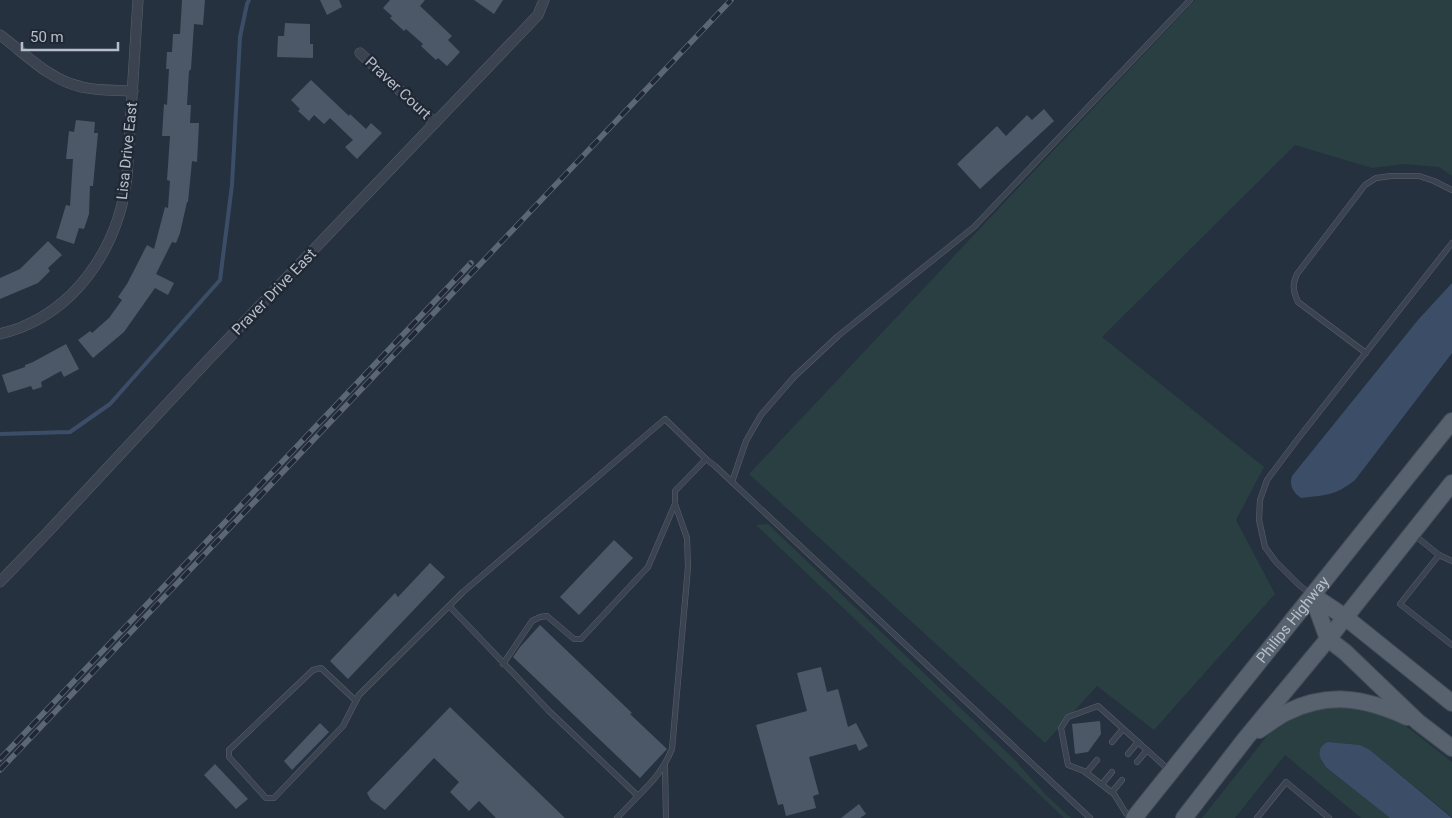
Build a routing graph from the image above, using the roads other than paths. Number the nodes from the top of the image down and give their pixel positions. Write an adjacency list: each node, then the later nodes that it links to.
1 (138, 0): 6 (street, Lisa Drive East)
2 (544, 0): 7 (street, Praver Drive East)
3 (1190, 0): 14 (lane)
4 (0, 35): 6 (street)
5 (360, 53): 7 (street, Praver Court)
6 (133, 91): 10 (street, Lisa Drive East)
7 (435, 124): 20 (street, Praver Drive East)
8 (1452, 190): 11 (lane)
9 (1452, 243): 11 (lane)
10 (0, 334)
11 (1366, 353): 21 (lane)
12 (1452, 421): 21 (main road, Philips Highway)
13 (706, 459): 14 (lane); 16 (lane); 22 (lane)
14 (732, 482): 49 (lane)
15 (1452, 484): 17 (main road)
16 (675, 504): 26 (lane); 39 (lane)
17 (1412, 533): 18 (lane); 23 (main road)
18 (1439, 555): 19 (lane); 25 (lane)
19 (1452, 561)
20 (0, 582)
21 (1312, 595): 23 (main road); 24 (main road); 41 (main road, Philips Highway)
22 (449, 606): 26 (lane); 28 (lane)
23 (1345, 617): 24 (main road); 27 (main road)
24 (1328, 639): 29 (main road); 31 (main road)
25 (1452, 645)
26 (503, 664): 46 (lane)
27 (1451, 700)
28 (356, 701): 28 (lane)
29 (1418, 722): 31 (main road); 34 (main road)
30 (1123, 729): 32 (lane); 33 (lane); 42 (lane)
31 (1246, 738): 52 (main road)
32 (1112, 742)
33 (1138, 742): 35 (lane); 36 (lane)
34 (1452, 748)
35 (1147, 750): 38 (lane); 41 (lane)
36 (1128, 754)
37 (1097, 760): 42 (lane)
38 (1137, 762)
39 (665, 765): 46 (lane); 48 (lane)
40 (1112, 772): 44 (lane)
41 (1171, 772): 51 (main road, Philips Highway)
42 (1086, 773): 44 (lane)
43 (1122, 780): 45 (lane)
44 (1102, 784): 45 (lane)
45 (1112, 792): 50 (lane)
46 (638, 796): 47 (lane)
47 (617, 818)
48 (666, 818)
49 (1090, 818)
50 (1129, 818)
51 (1134, 818)
52 (1184, 818)
53 (1257, 818): 54 (lane)
54 (1330, 818)

